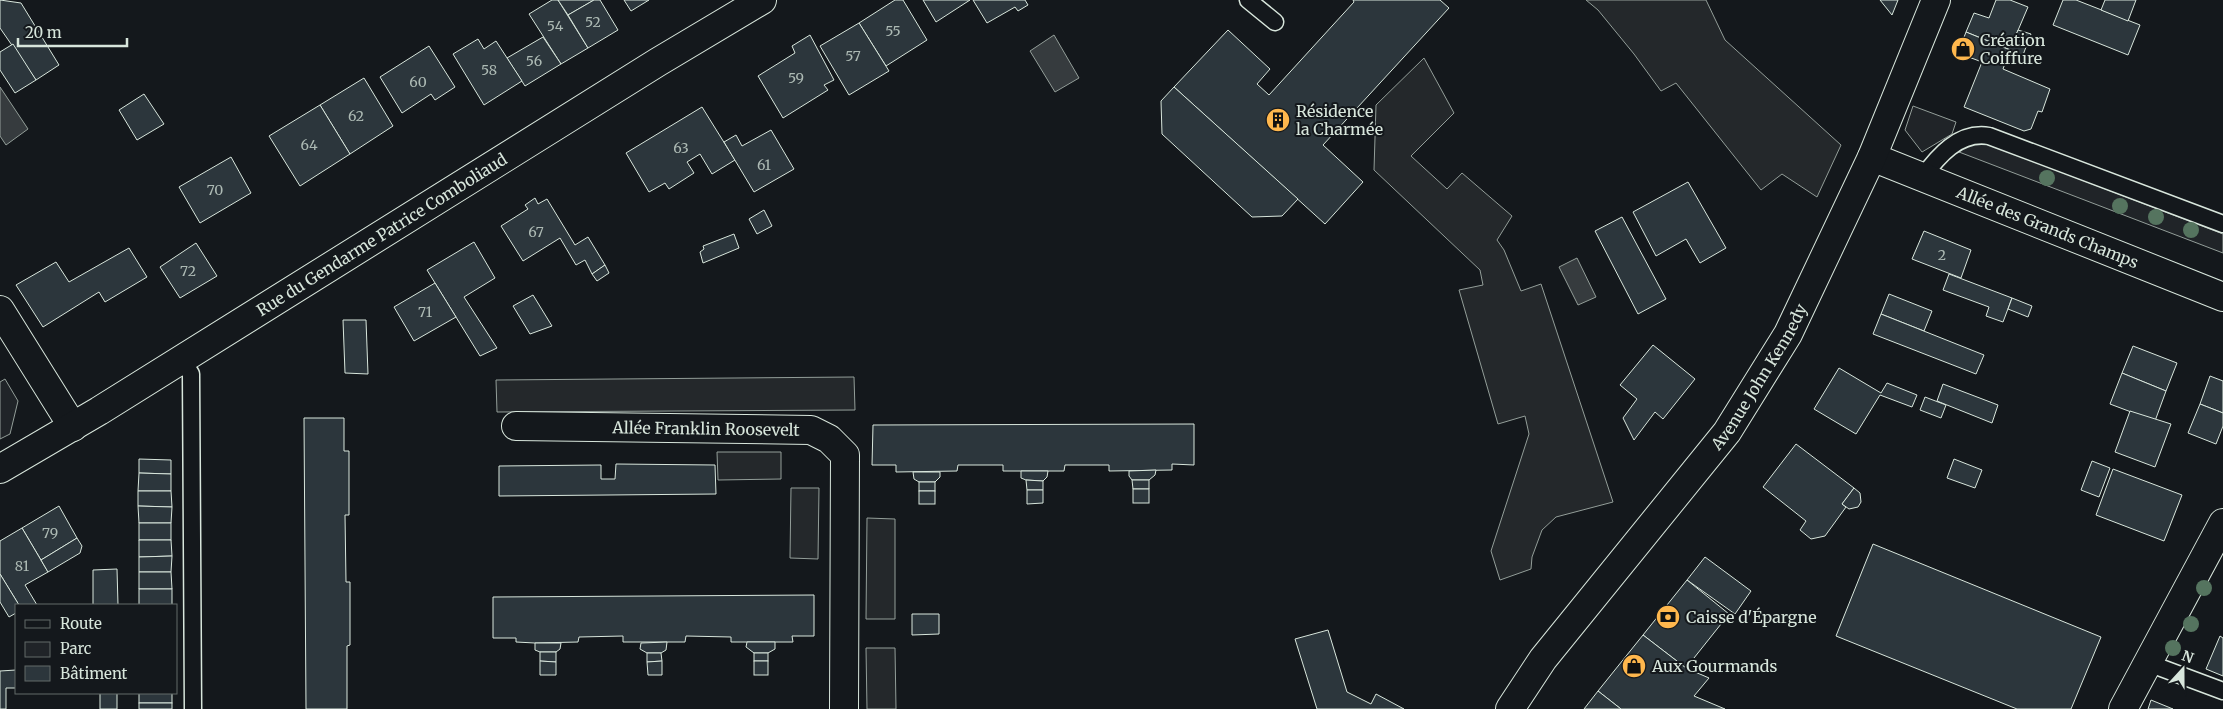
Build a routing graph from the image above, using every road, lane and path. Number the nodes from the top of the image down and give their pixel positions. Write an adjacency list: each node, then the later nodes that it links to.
1 (762, 0): 10 (street, Rue du Gendarme Patrice Comboliaud)
2 (1248, 0): 4 (lane)
3 (1936, 0): 5 (street, Avenue John Kennedy)
4 (1275, 22)
5 (1872, 157): 6 (street, Allée des Grands Champs); 19 (street, Avenue John Kennedy)
6 (1922, 178): 7 (lane); 8 (street, Allée des Grands Champs)
7 (2223, 224)
8 (2223, 297)
9 (0, 310): 12 (street)
10 (182, 358): 12 (street, Rue du Gendarme Patrice Comboliaud); 17 (lane)
11 (516, 426): 18 (street, Allée Franklin Roosevelt)
12 (73, 428): 13 (street, Rue du Gendarme Patrice Comboliaud)
13 (0, 469)
14 (2223, 523): 15 (street)
15 (2148, 662): 16 (lane); 20 (street)
16 (2223, 691)
17 (193, 709)
18 (844, 709)
19 (1510, 709)
20 (2123, 709)

